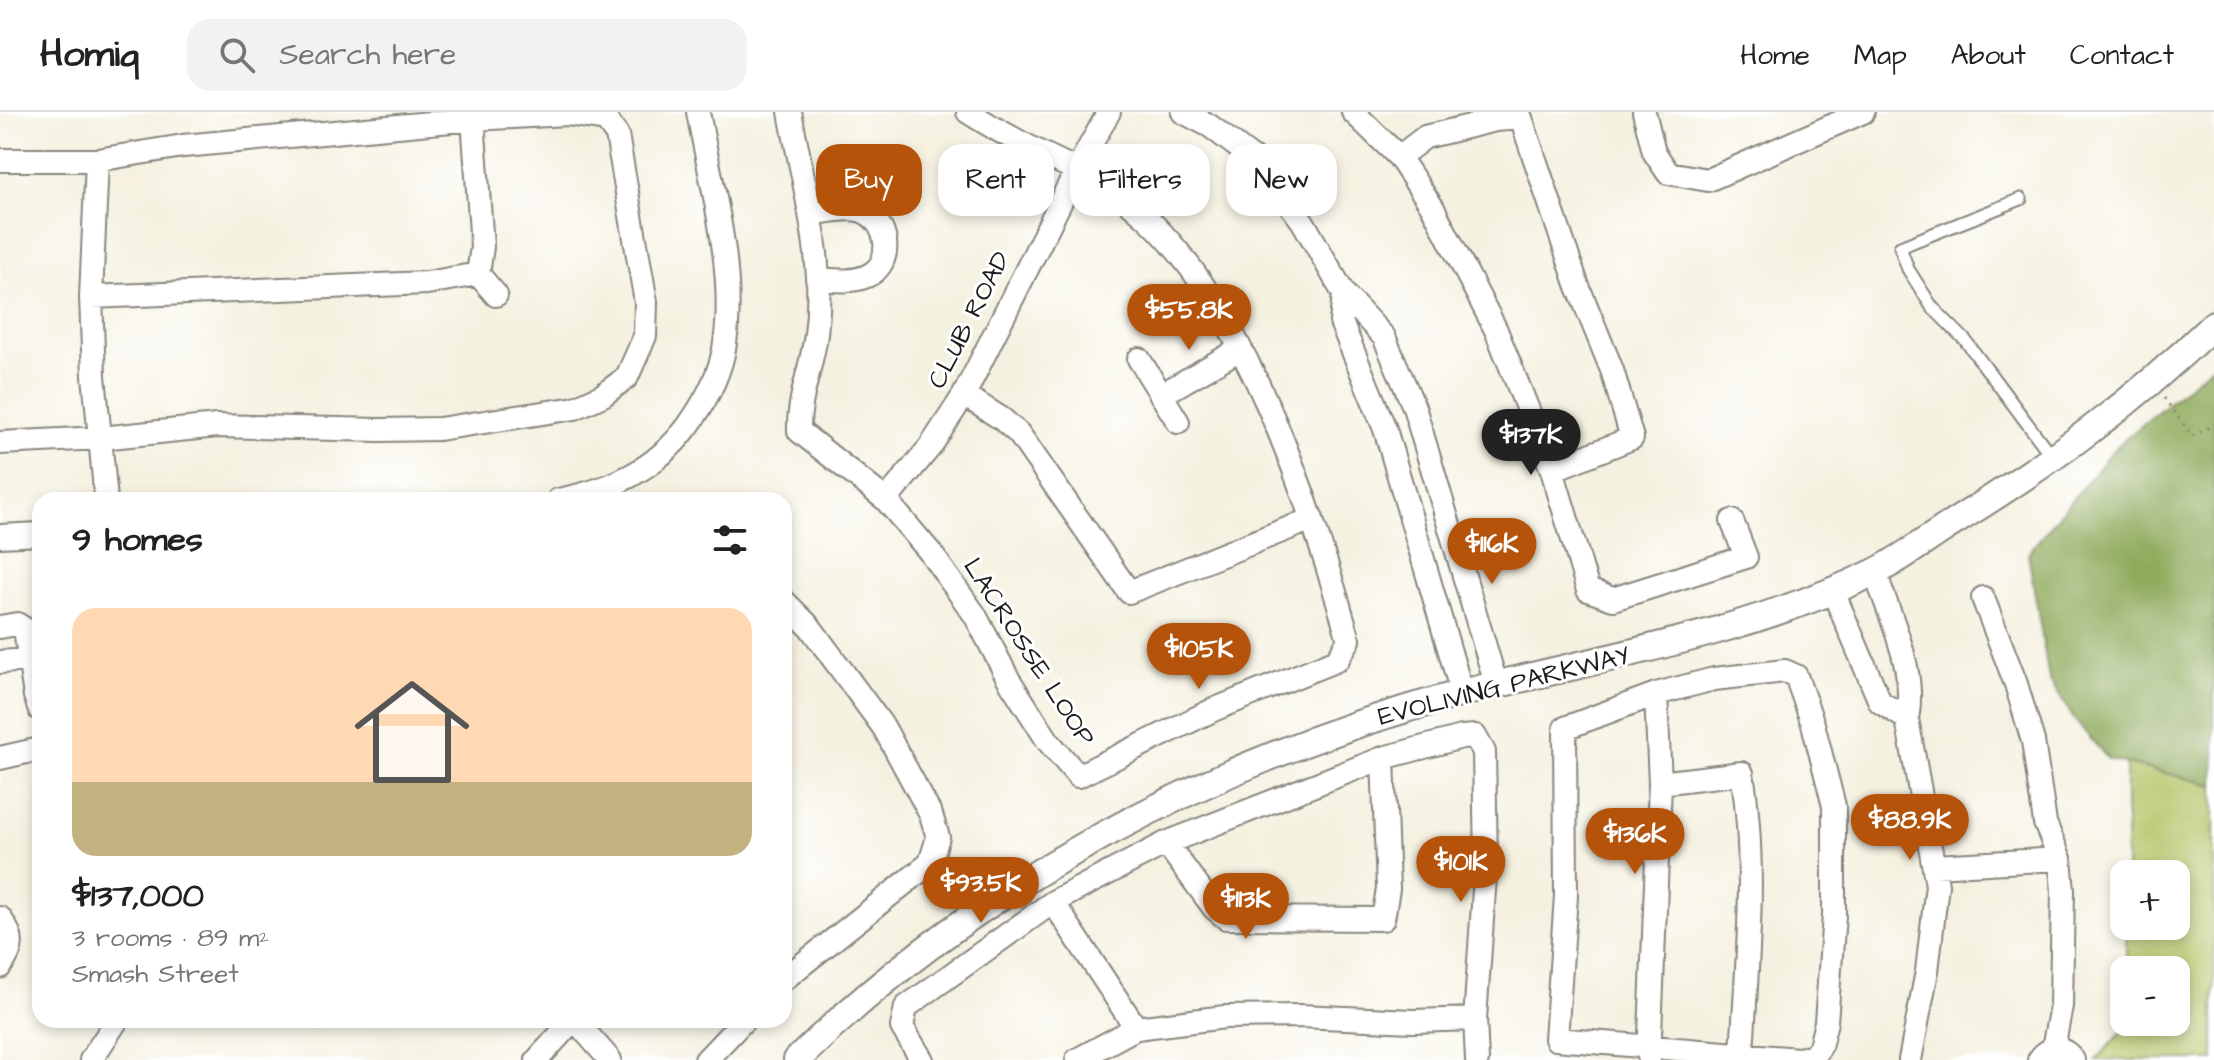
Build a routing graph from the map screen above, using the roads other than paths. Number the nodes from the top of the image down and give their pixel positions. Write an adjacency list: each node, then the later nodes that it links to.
1 (698, 112): 37 (street)
2 (790, 112): 19 (street, LACROSSE LOOP)
3 (968, 112): 16 (street, LACROSSE LOOP)
4 (1109, 112): 12 (street, CLUB ROAD)
5 (1183, 112): 23 (street)
6 (1353, 112): 13 (street)
7 (1644, 112): 8 (street)
8 (1863, 112)
9 (1523, 115): 13 (street); 35 (street)
10 (610, 116): 11 (street); 32 (street)
11 (473, 119): 15 (street); 21 (street)
12 (1091, 144)
13 (1399, 157): 35 (street)
14 (0, 160): 15 (street)
15 (97, 160): 25 (street)
16 (1070, 166)
17 (1070, 183): 29 (street, CLUB ROAD)
18 (2021, 199): 34 (lane)
19 (811, 214): 22 (street, LACROSSE LOOP); 22 (street)
20 (1143, 216): 27 (street, LACROSSE LOOP)
21 (478, 274): 24 (street); 25 (street)
22 (817, 279): 38 (street, LACROSSE LOOP)
23 (1344, 294): 39 (street); 42 (street)
24 (496, 295)
25 (91, 297): 32 (street)
26 (2214, 324): 34 (street, EVOLIVING PARKWAY)
27 (1240, 349): 30 (street); 40 (street, LACROSSE LOOP)
28 (1139, 359): 30 (street)
29 (964, 395): 38 (street, CLUB ROAD); 40 (street)
30 (1161, 395): 31 (street)
31 (1178, 422)
32 (101, 438): 33 (street); 36 (street)
33 (0, 443)
34 (2053, 459): 45 (street, EVOLIVING PARKWAY)
35 (1552, 470): 41 (street)
36 (105, 492)
37 (587, 492)
38 (886, 500): 40 (street, LACROSSE LOOP)
39 (1447, 515): 42 (street); 50 (street)
40 (1312, 519)
41 (1732, 521)
42 (1414, 525): 53 (street)
43 (32, 534): 44 (street)
44 (0, 536)
45 (1875, 572): 46 (street, EVOLIVING PARKWAY); 58 (street)
46 (1832, 589): 55 (street, EVOLIVING PARKWAY); 58 (street)
47 (1983, 598): 64 (street)
48 (792, 609): 69 (street)
49 (0, 627): 51 (street)
50 (1486, 651): 53 (street); 55 (street)
51 (29, 660): 52 (street); 54 (street)
52 (0, 662)
53 (1453, 662): 56 (street)
54 (32, 674)
55 (1497, 687): 56 (street, EVOLIVING PARKWAY)
56 (1462, 693): 83 (street, EVOLIVING PARKWAY)
57 (1656, 694): 62 (street); 76 (street); 77 (street)
58 (1907, 719): 65 (street)
59 (32, 751): 60 (street)
60 (0, 758)
61 (1383, 758): 63 (street); 63 (street); 70 (street)
62 (1660, 783): 76 (street); 77 (street)
63 (1166, 843): 66 (street)
64 (2060, 859): 65 (street); 78 (street)
65 (1934, 866): 87 (street)
66 (1053, 902): 75 (street); 84 (street)
67 (0, 918): 68 (street)
68 (0, 967)
69 (792, 973)
70 (1475, 1019): 75 (street); 86 (street)
71 (112, 1028): 79 (street)
72 (567, 1028): 80 (street)
73 (581, 1028): 81 (street)
74 (736, 1028): 82 (street)
75 (1136, 1028): 85 (street)
76 (1650, 1054): 77 (street)
77 (1742, 1054)
78 (2046, 1054): 88 (street)
79 (91, 1060)
80 (537, 1060)
81 (610, 1060)
82 (706, 1060)
83 (797, 1060)
84 (922, 1060)
85 (1077, 1060)
86 (1477, 1060)
87 (1910, 1060)
88 (2073, 1060)

